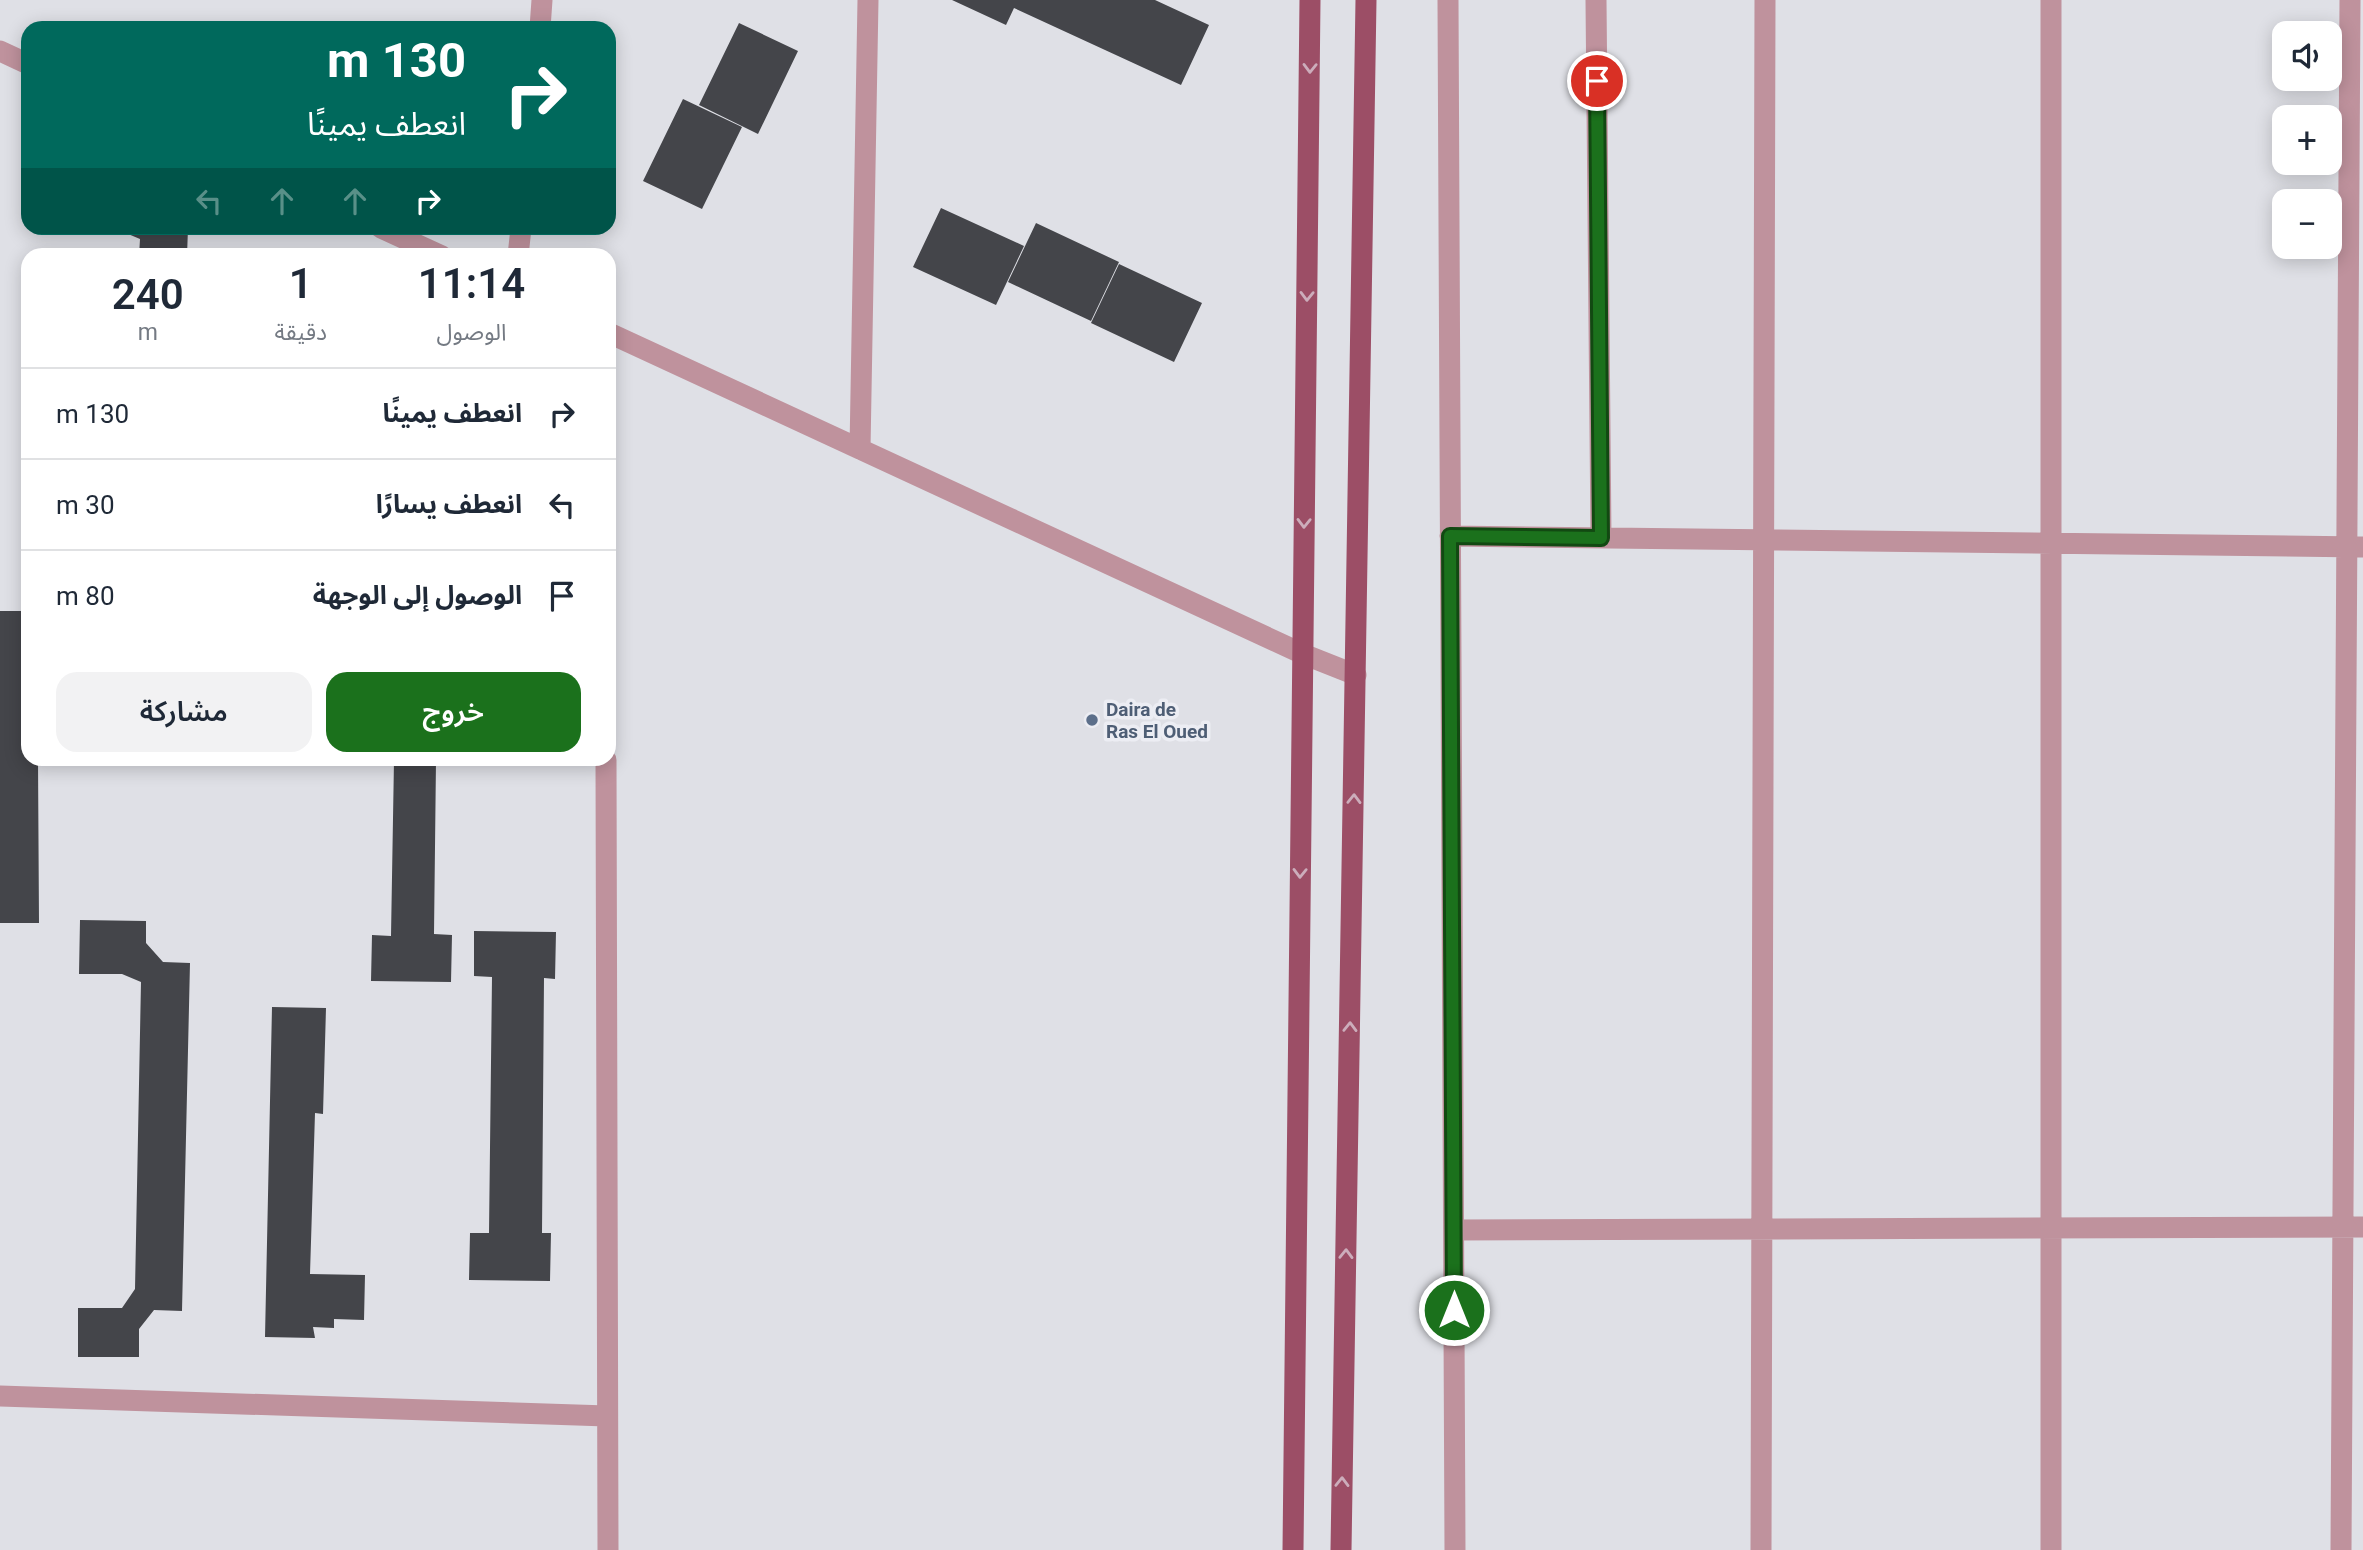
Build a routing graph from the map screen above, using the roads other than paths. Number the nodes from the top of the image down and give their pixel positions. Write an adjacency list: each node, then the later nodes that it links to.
1 (542, 0): 10 (street)
2 (868, 0): 16 (street)
3 (1310, 0): 22 (main road, one-way to 22)
4 (1366, 0): 23 (main road)
5 (1448, 0): 17 (street)
6 (1596, 0): 18 (street)
7 (1765, 0): 19 (street)
8 (2051, 0): 20 (street)
9 (2350, 0): 21 (street)
10 (540, 21)
11 (0, 51): 12 (street)
12 (21, 61)
13 (396, 235): 14 (street)
14 (425, 248)
15 (616, 336): 16 (street)
16 (860, 449): 22 (street)
17 (1450, 536): 18 (street); 28 (street)
18 (1601, 538): 19 (street)
19 (1764, 540): 20 (street); 27 (street)
20 (2051, 544): 21 (street); 26 (street)
21 (2355, 547): 25 (street)
22 (1303, 654): 23 (street); 32 (main road, one-way to 32)
23 (1356, 675): 33 (main road, one-way to 23)
24 (606, 766): 30 (street)
25 (2353, 1227): 26 (street); 37 (street)
26 (2051, 1228): 27 (street); 36 (street)
27 (1762, 1229): 28 (street); 35 (street)
28 (1454, 1230): 34 (street)
29 (0, 1396): 30 (street)
30 (607, 1416): 31 (street)
31 (608, 1550)
32 (1293, 1550)
33 (1341, 1550)
34 (1455, 1550)
35 (1761, 1550)
36 (2051, 1550)
37 (2341, 1550)

